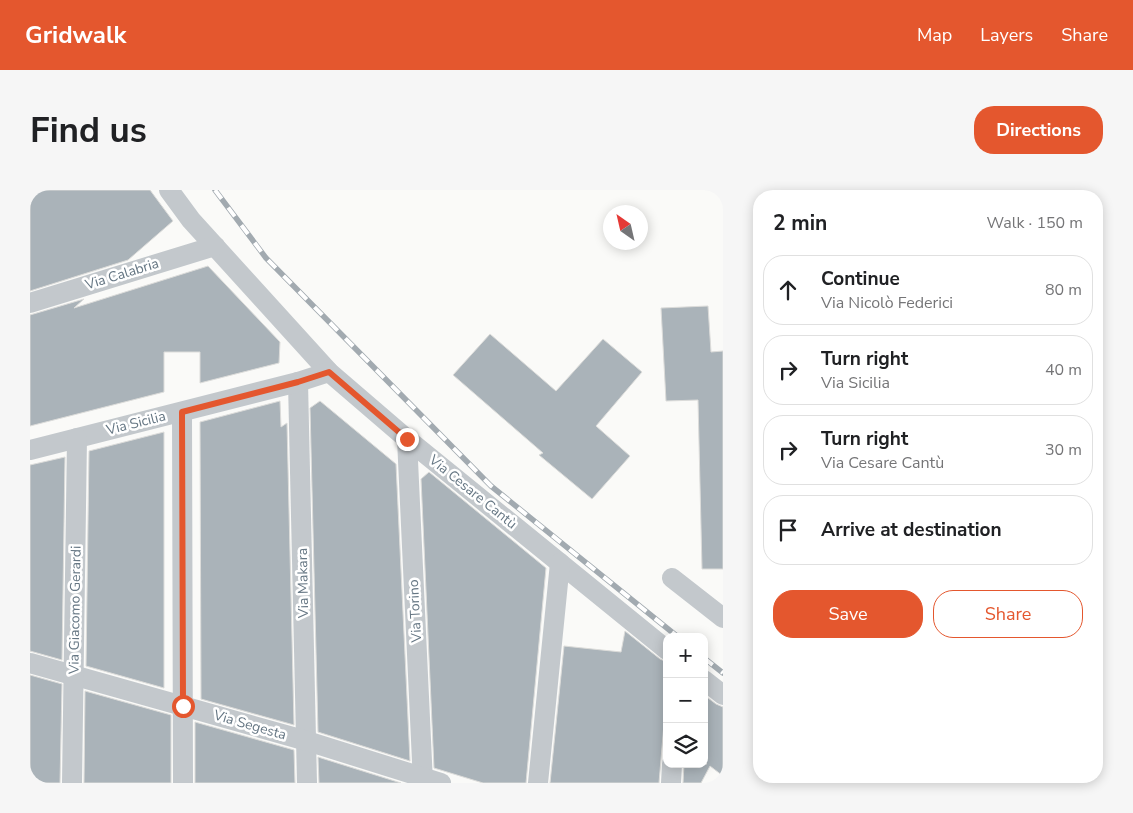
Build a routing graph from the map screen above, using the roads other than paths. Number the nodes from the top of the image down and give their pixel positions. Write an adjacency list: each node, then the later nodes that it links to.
1 (169, 190): 2 (street, Via Cesare Cantù)
2 (215, 246): 3 (street, Via Calabria); 4 (street, Via Cesare Cantù)
3 (30, 303)
4 (329, 372): 5 (street, Via Sicilia); 8 (street, Via Cesare Cantù)
5 (298, 382): 6 (street, Via Sicilia); 19 (street, Via Makara)
6 (182, 412): 7 (street, Via Sicilia); 18 (street)
7 (77, 438): 9 (street, Via Sicilia); 15 (street, Via Giacomo Gerardi)
8 (407, 439): 10 (street, Via Cesare Cantù); 21 (street, Via Torino)
9 (30, 450)
10 (560, 563): 13 (street, Via Cesare Cantù); 25 (street)
11 (672, 578): 12 (street)
12 (723, 618)
13 (663, 647)
14 (30, 663): 15 (street, Via Segesta)
15 (74, 675): 18 (street, Via Segesta); 22 (street, Via Giacomo Gerardi)
16 (708, 683): 17 (street)
17 (723, 695)
18 (183, 706): 19 (street, Via Segesta); 23 (street)
19 (307, 741): 21 (street, Via Segesta); 24 (street, Via Makara)
20 (672, 768): 26 (street)
21 (429, 781)
22 (72, 783)
23 (183, 783)
24 (307, 783)
25 (538, 783)
26 (671, 783)

